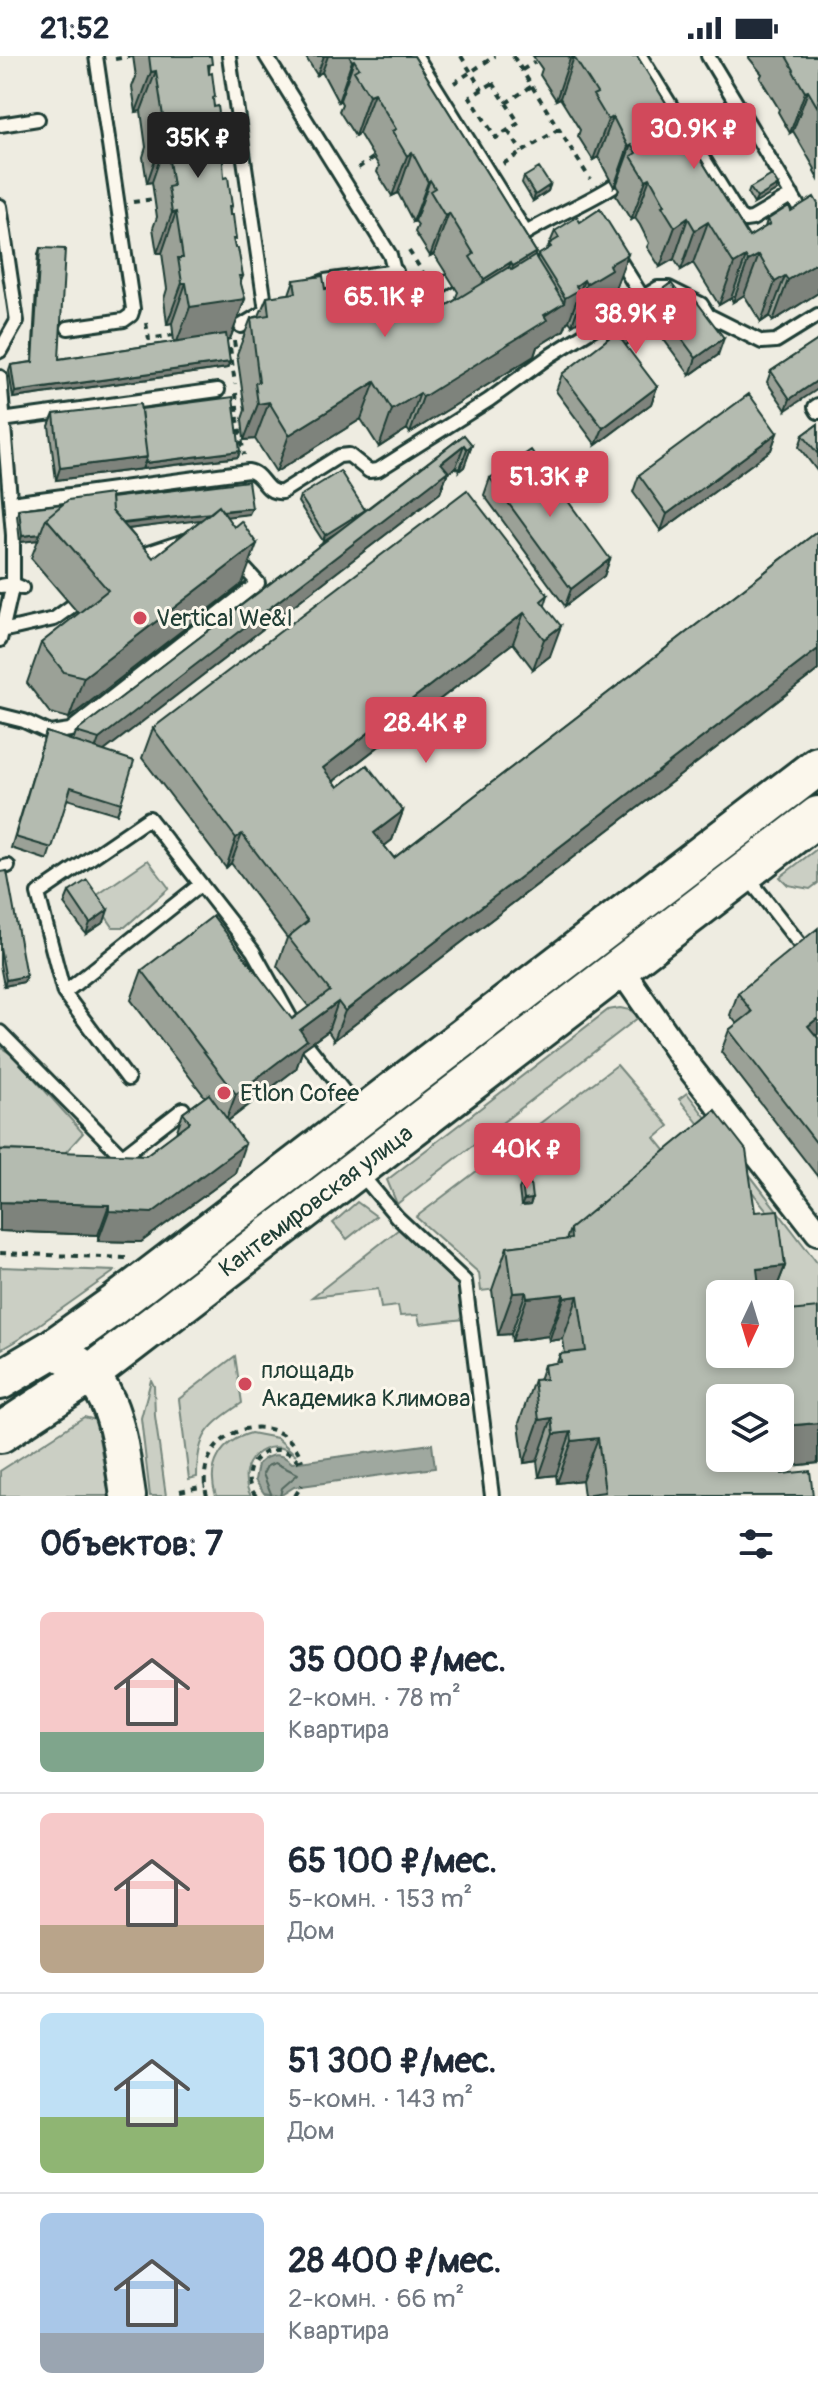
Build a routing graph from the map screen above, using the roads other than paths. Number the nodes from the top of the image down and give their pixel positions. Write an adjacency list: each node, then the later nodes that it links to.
1 (96, 56): 28 (lane)
2 (229, 56): 26 (lane)
3 (266, 56): 21 (lane)
4 (416, 56): 16 (lane)
5 (640, 56): 9 (lane)
6 (708, 56): 12 (lane)
7 (38, 119): 8 (lane)
8 (0, 125)
9 (691, 138): 10 (lane); 12 (lane)
10 (677, 146)
11 (613, 186): 13 (lane)
12 (792, 195): 17 (lane)
13 (584, 203): 15 (lane); 16 (lane)
14 (0, 206): 20 (lane)
15 (593, 217)
16 (526, 233): 18 (lane)
17 (818, 239)
18 (514, 240)
19 (610, 244): 24 (lane)
20 (5, 271): 30 (lane)
21 (396, 271): 22 (lane); 23 (lane)
22 (449, 281)
23 (300, 290)
24 (643, 298): 27 (lane); 36 (lane)
25 (286, 299): 26 (lane)
26 (266, 311): 29 (lane)
27 (818, 315)
28 (68, 328)
29 (236, 328)
30 (0, 351)
31 (0, 377): 35 (lane)
32 (218, 390): 35 (lane)
33 (818, 405): 34 (lane)
34 (818, 412)
35 (2, 420): 36 (lane)
36 (11, 503): 40 (lane)
37 (199, 536): 39 (lane)
38 (231, 552): 43 (lane)
39 (126, 567)
40 (12, 586): 42 (lane)
41 (72, 606): 42 (lane)
42 (1, 635)
43 (0, 715)
44 (818, 766): 56 (main road, Кантемировская улица)
45 (818, 816): 46 (main road, Кантемировская улица)
46 (744, 873): 48 (lane); 49 (main road, Кантемировская улица)
47 (201, 884): 50 (lane); 50 (lane); 52 (lane)
48 (806, 952)
49 (620, 968): 58 (main road, Кантемировская улица); 60 (street)
50 (64, 993): 54 (lane)
51 (0, 1032): 57 (lane)
52 (299, 1035)
53 (308, 1046): 56 (lane)
54 (128, 1079)
55 (183, 1109): 57 (lane)
56 (362, 1114): 61 (main road, Кантемировская улица)
57 (122, 1156): 59 (lane)
58 (357, 1169): 62 (main road, Кантемировская улица); 66 (lane)
59 (104, 1171)
60 (818, 1232)
61 (51, 1350): 62 (main road); 63 (main road, Кантемировская улица)
62 (90, 1374): 64 (main road, Кантемировская улица); 65 (main road)
63 (0, 1380)
64 (0, 1433)
65 (128, 1496)
66 (492, 1496)

